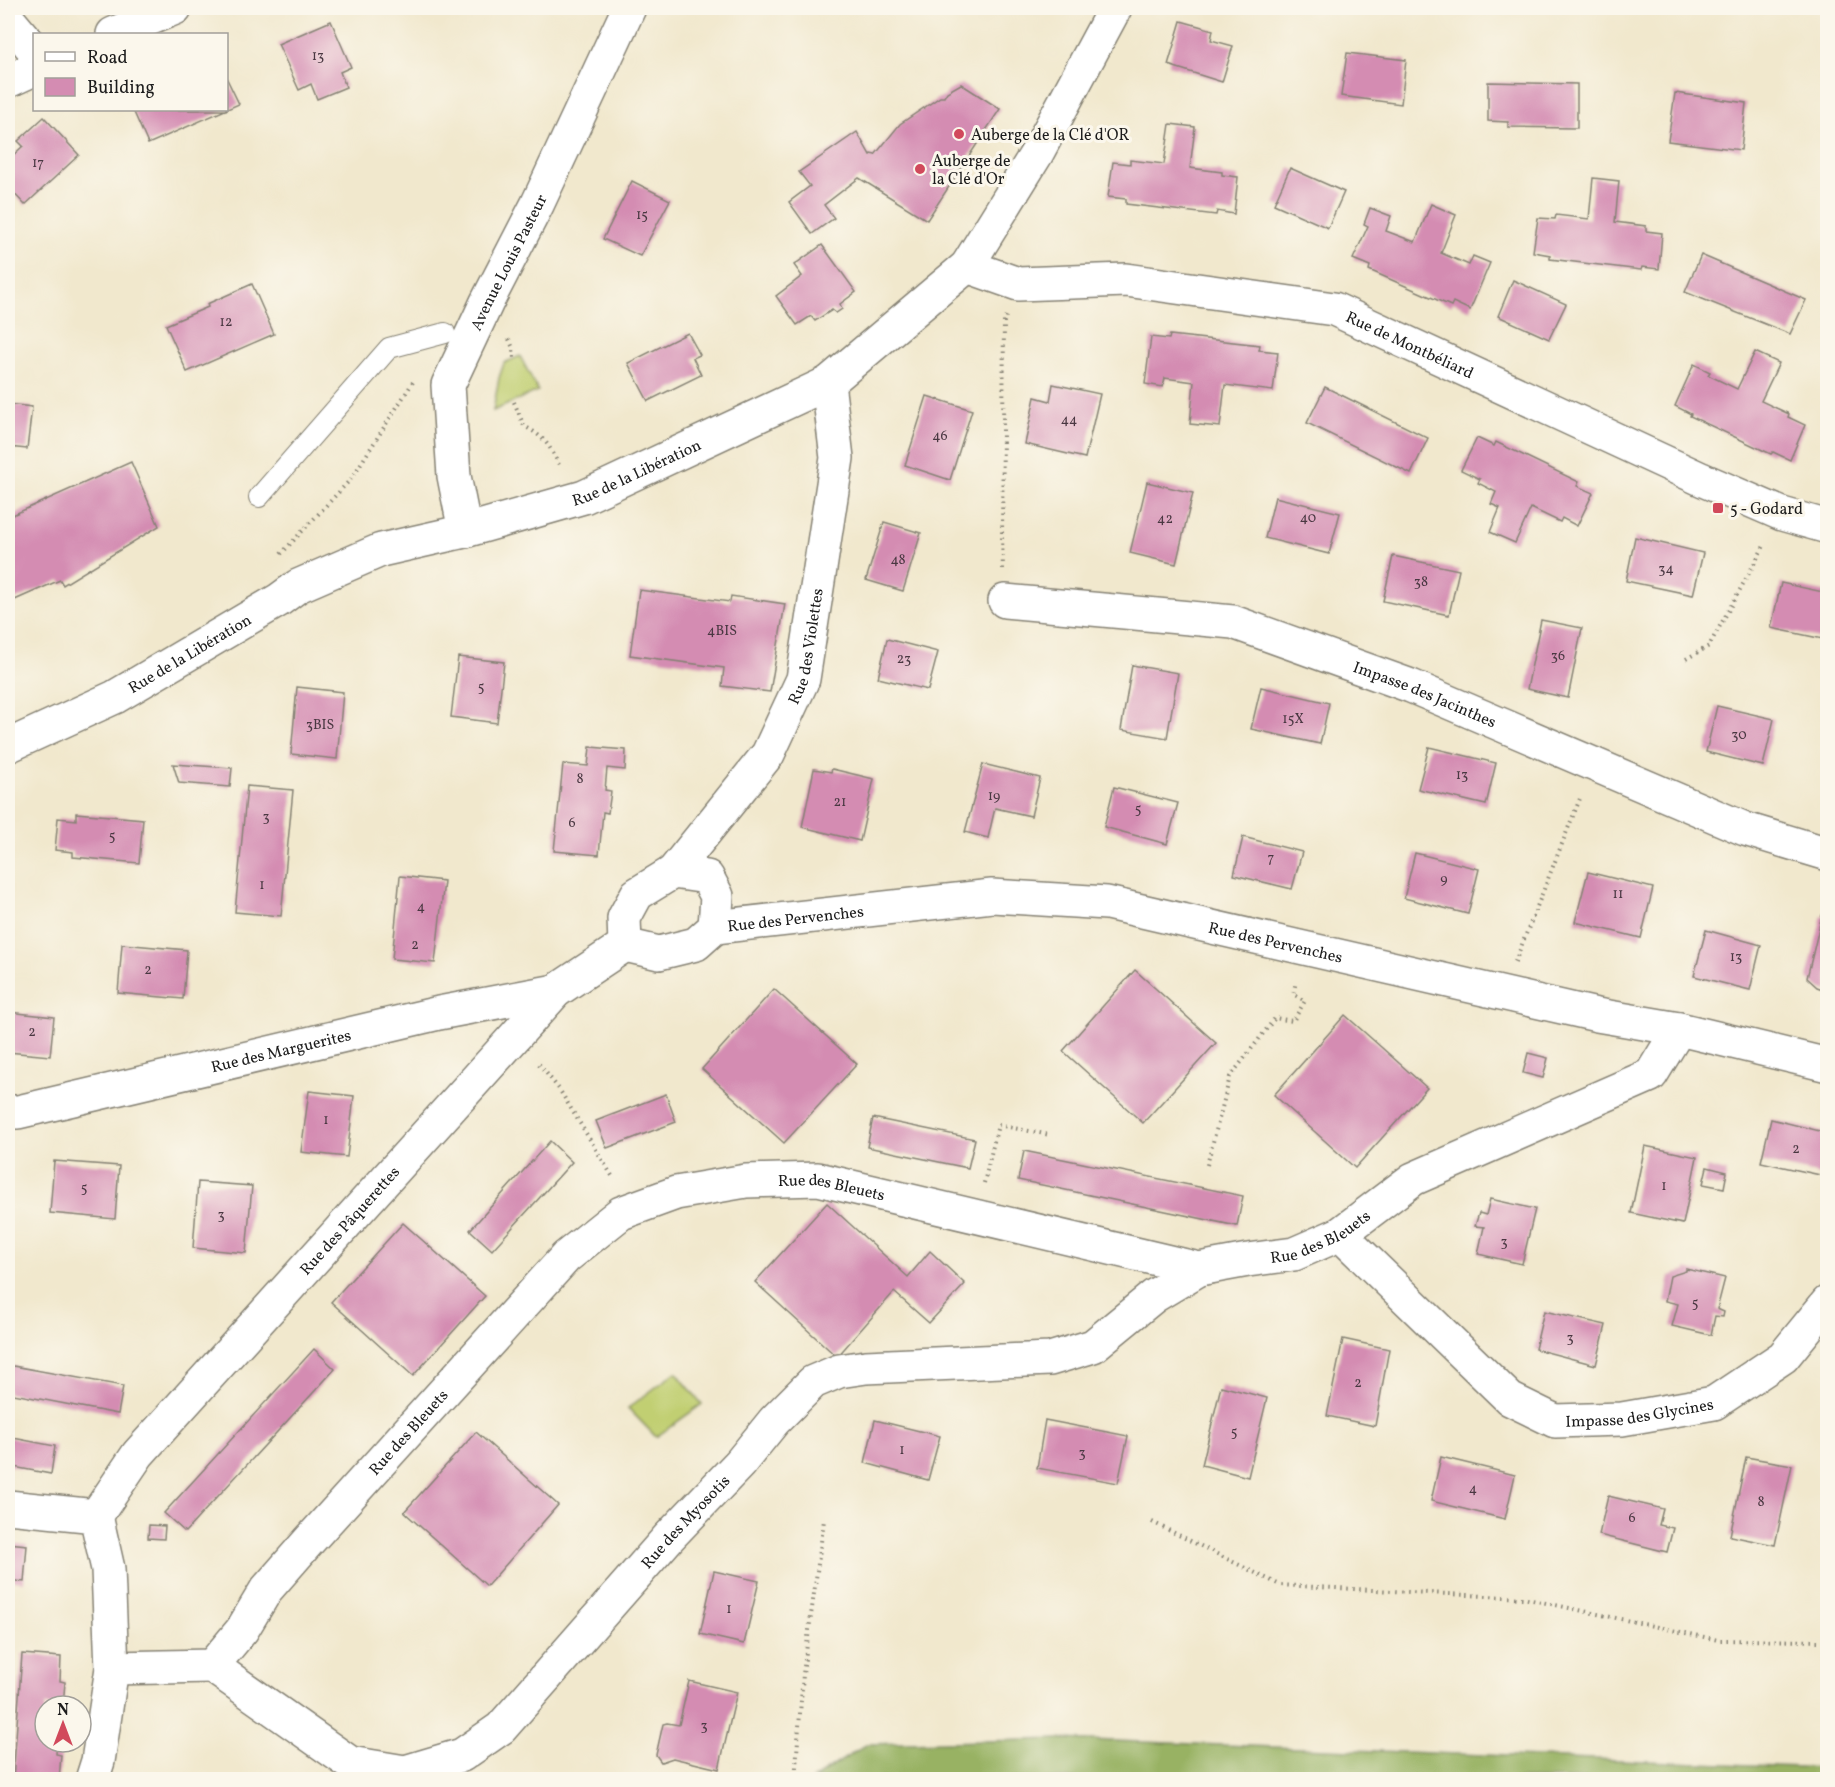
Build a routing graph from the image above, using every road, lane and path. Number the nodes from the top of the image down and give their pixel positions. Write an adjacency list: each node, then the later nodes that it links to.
1 (175, 8): 5 (street)
2 (629, 8): 20 (street, Avenue Louis Pasteur)
3 (1115, 8): 9 (street, Rue de la Libération)
4 (8, 19): 6 (street)
5 (115, 33)
6 (33, 49)
7 (33, 69): 8 (street)
8 (8, 81)
9 (968, 266): 10 (street, Rue de Montbéliard); 14 (street, Rue de la Libération)
10 (1018, 284): 18 (street, Rue de Montbéliard); 22 (path)
11 (505, 331): 13 (path)
12 (445, 333): 17 (lane); 21 (path)
13 (514, 358)
14 (828, 383): 20 (street, Rue de la Libération); 27 (street, Rue des Violettes)
15 (514, 402): 16 (path)
16 (563, 473)
17 (259, 498)
18 (1782, 514): 19 (street, Rue de Montbéliard); 23 (path)
19 (1827, 527)
20 (465, 531): 21 (street, Rue de la Libération)
21 (279, 600): 24 (street, Rue de la Libération)
22 (1005, 601): 25 (street, Impasse des Jacinthes)
23 (1686, 659)
24 (8, 746)
25 (1594, 764): 26 (street, Impasse des Jacinthes); 32 (path)
26 (1827, 854)
27 (673, 872): 28 (street); 29 (street)
28 (715, 927): 29 (street); 32 (street, Rue des Pervenches)
29 (625, 945): 31 (street, Rue des Pâquerettes)
30 (1298, 972): 38 (path)
31 (556, 992): 36 (street, Rue des Marguerites); 45 (street, Rue des Pâquerettes)
32 (1499, 993): 33 (street, Rue des Pervenches)
33 (1679, 1029): 35 (street, Rue des Pervenches); 41 (street, Rue des Bleuets)
34 (539, 1064): 39 (path)
35 (1827, 1065)
36 (8, 1112)
37 (1050, 1135): 40 (path)
38 (1208, 1165)
39 (632, 1209): 40 (street, Rue des Bleuets); 51 (street, Rue des Bleuets)
40 (976, 1216): 42 (street, Rue des Bleuets)
41 (1340, 1234): 42 (street, Rue des Bleuets); 43 (street, Impasse des Glycines)
42 (1199, 1269): 51 (street, Rue des Myosotis)
43 (1827, 1302)
44 (8, 1507): 45 (street)
45 (96, 1516): 52 (street)
46 (824, 1520): 54 (path)
47 (1152, 1522): 50 (path)
48 (1827, 1584): 49 (path)
49 (1827, 1590)
50 (1827, 1641)
51 (212, 1666): 52 (street)
52 (112, 1668): 53 (street)
53 (92, 1779)
54 (795, 1779)

